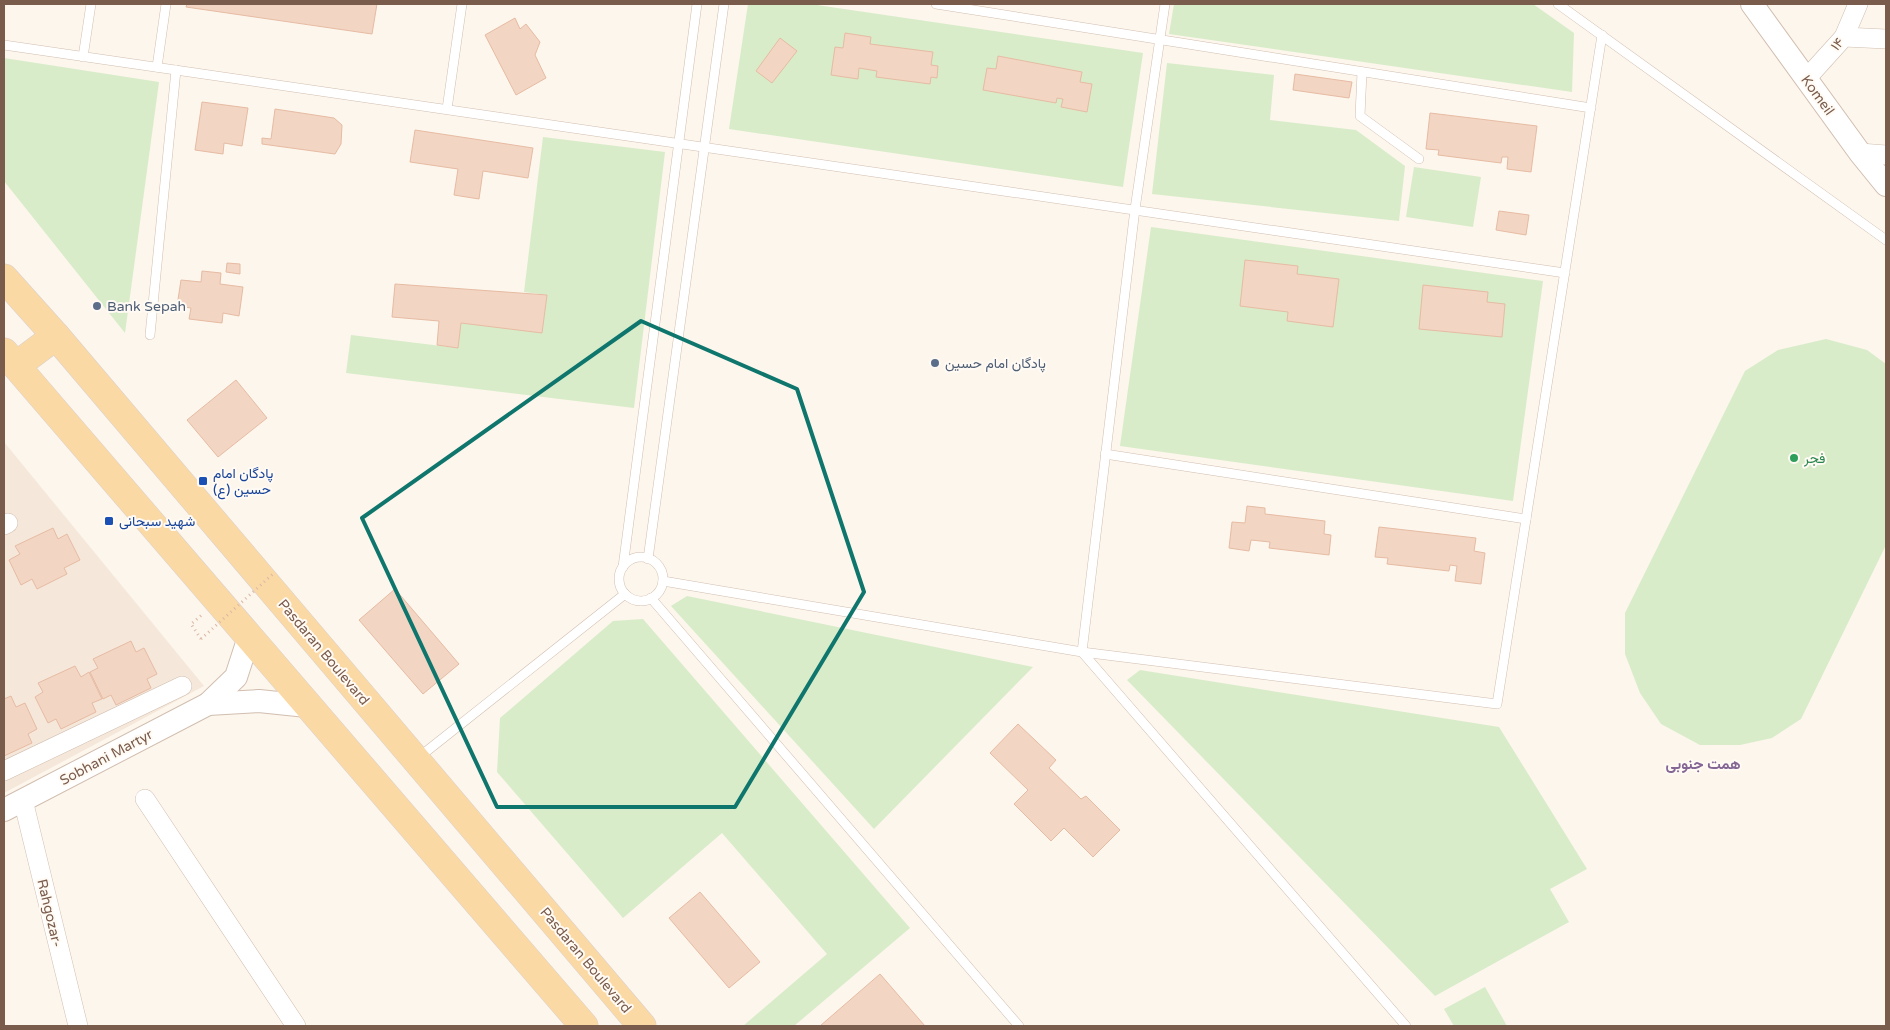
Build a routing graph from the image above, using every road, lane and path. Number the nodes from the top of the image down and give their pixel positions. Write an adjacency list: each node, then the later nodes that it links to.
1 (92, 4): 16 (lane)
2 (166, 4): 17 (lane)
3 (462, 4): 22 (lane)
4 (697, 4): 23 (lane)
5 (724, 4): 24 (lane)
6 (936, 4): 14 (lane)
7 (1165, 4): 14 (lane)
8 (1558, 4): 11 (lane)
9 (1752, 4): 20 (street, Komeil)
10 (1858, 4): 12 (street, ۱۴)
11 (1602, 35): 21 (lane); 30 (lane)
12 (1844, 37): 13 (street); 20 (street, ۱۴)
13 (1886, 39)
14 (1160, 40): 19 (lane); 29 (lane)
15 (4, 45): 16 (lane)
16 (83, 57): 17 (lane)
17 (157, 67): 18 (lane)
18 (176, 70): 22 (lane); 33 (lane)
19 (1362, 72): 21 (lane); 27 (lane)
20 (1806, 79): 25 (street, Komeil)
21 (1590, 108): 31 (lane)
22 (447, 109): 23 (lane)
23 (679, 143): 24 (lane); 39 (lane)
24 (704, 147): 29 (lane); 38 (lane)
25 (1860, 153): 26 (street); 28 (street, Komeil)
26 (1886, 155)
27 (1419, 159)
28 (1886, 184)
29 (1135, 210): 31 (lane); 36 (lane)
30 (1886, 240)
31 (1565, 273): 37 (lane)
32 (4, 278): 34 (main road, Pasdaran Boulevard)
33 (150, 334)
34 (56, 336): 35 (main road); 50 (main road, Pasdaran Boulevard)
35 (10, 358): 45 (main road)
36 (1106, 454): 37 (lane); 46 (lane)
37 (1526, 519): 46 (lane)
38 (648, 559): 39 (lane); 41 (lane)
39 (623, 567): 42 (lane)
40 (274, 572): 44 (path, bridge)
41 (662, 581): 43 (lane); 46 (lane)
42 (625, 594): 43 (lane); 50 (lane)
43 (651, 598): 60 (lane)
44 (191, 624)
45 (249, 637): 48 (street); 49 (main road)
46 (1082, 652): 55 (lane)
47 (182, 686): 51 (street)
48 (208, 704): 49 (street); 53 (street, Sobhani Martyr)
49 (307, 706): 58 (main road)
50 (416, 760): 59 (main road, Pasdaran Boulevard)
51 (4, 771)
52 (145, 799): 57 (street)
53 (24, 800): 54 (street, Sobhani Martyr); 56 (street, Rahgozar-)
54 (4, 810)
55 (1403, 1025)
56 (78, 1026)
57 (296, 1026)
58 (584, 1026)
59 (642, 1026)
60 (1018, 1026)

